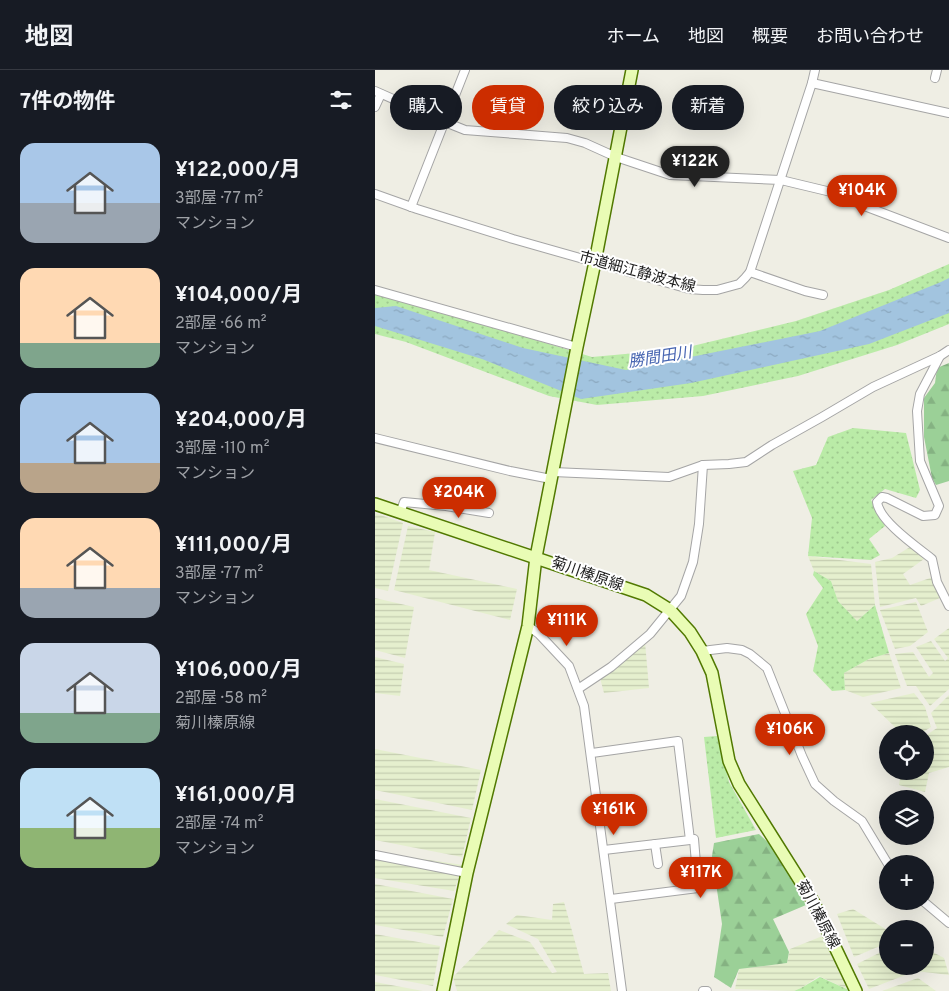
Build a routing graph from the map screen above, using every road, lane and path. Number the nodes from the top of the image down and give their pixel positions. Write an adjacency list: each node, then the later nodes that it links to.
1 (465, 70): 5 (street)
2 (632, 70): 12 (main road, 菊川榛原線)
3 (815, 70): 4 (street)
4 (812, 83): 9 (street); 13 (street)
5 (459, 85)
6 (378, 93): 7 (street); 8 (street)
7 (390, 98)
8 (375, 107)
9 (949, 113)
10 (462, 129): 12 (street)
11 (442, 130): 15 (street)
12 (616, 157): 13 (street); 17 (main road, 菊川榛原線)
13 (781, 180): 16 (street); 18 (street)
14 (375, 194): 15 (street, 市道細江静波本線)
15 (411, 207): 17 (street, 市道細江静波本線)
16 (949, 238)
17 (595, 262): 18 (street, 市道細江静波本線); 21 (main road, 菊川榛原線)
18 (750, 272): 20 (street)
19 (375, 290): 21 (street)
20 (823, 296)
21 (577, 347): 26 (main road, 菊川榛原線)
22 (949, 350): 23 (street)
23 (940, 356): 25 (street); 31 (street)
24 (375, 438): 26 (street)
25 (703, 465): 26 (street); 32 (street)
26 (552, 476): 30 (main road, 菊川榛原線)
27 (375, 504): 28 (main road)
28 (400, 513): 29 (street); 30 (main road)
29 (489, 513)
30 (536, 557): 32 (main road, 菊川榛原線); 33 (main road)
31 (949, 606)
32 (670, 610): 34 (main road, 菊川榛原線); 35 (street)
33 (528, 626): 35 (street); 43 (main road)
34 (702, 651): 41 (street); 51 (main road, 菊川榛原線)
35 (578, 689): 36 (street)
36 (591, 753): 37 (street); 39 (street)
37 (690, 840): 38 (street); 44 (street)
38 (655, 844): 39 (street); 42 (street)
39 (604, 850): 44 (street)
40 (375, 855): 43 (street)
41 (882, 855)
42 (658, 864)
43 (467, 873): 47 (main road)
44 (611, 899): 48 (street)
45 (933, 910): 46 (street)
46 (949, 924)
47 (443, 991)
48 (622, 991)
49 (703, 991): 50 (street)
50 (707, 991)
51 (856, 991)

